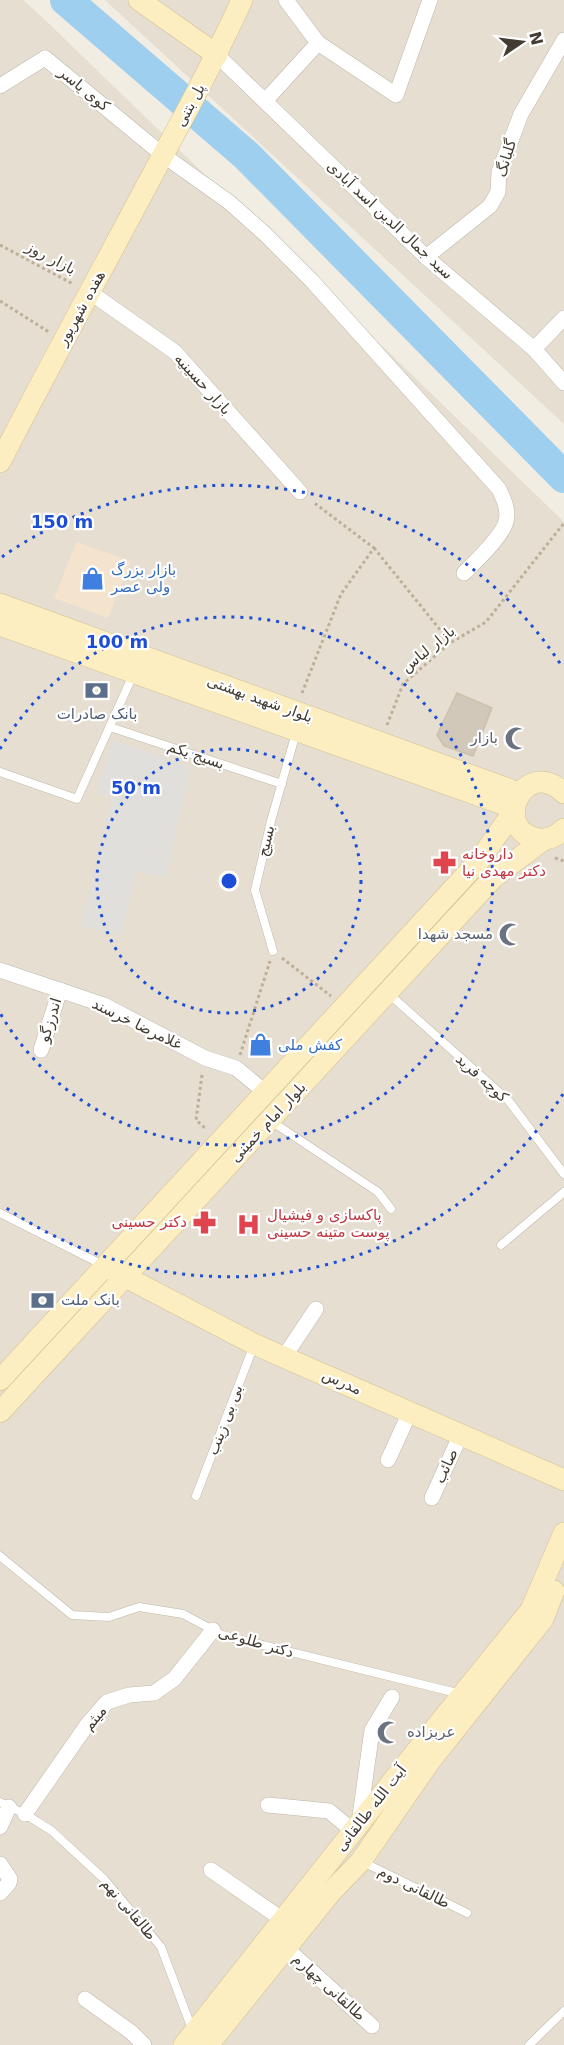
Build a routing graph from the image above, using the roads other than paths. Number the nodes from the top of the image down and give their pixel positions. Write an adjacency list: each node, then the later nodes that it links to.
1 (139, 0): 7 (main road)
2 (242, 0): 7 (main road)
3 (286, 0): 6 (street)
4 (430, 0): 6 (street)
5 (564, 40): 11 (street, گلبانگ)
6 (318, 43): 9 (street)
7 (217, 55): 9 (street, سید جمال الدین اسد آبادی); 10 (main road, پل بتنی)
8 (0, 86): 10 (street, کوی یاسر)
9 (266, 100): 11 (street, سید جمال الدین اسد آبادی)
10 (163, 155): 12 (main road, هفده شهریور); 18 (street)
11 (426, 257): 14 (street, سید جمال الدین اسد آبادی)
12 (91, 293): 16 (main road, هفده شهریور); 17 (street, بازار حسینیه)
13 (564, 318): 14 (street)
14 (534, 349): 15 (street, سید جمال الدین اسد آبادی)
15 (564, 383)
16 (0, 462)
17 (300, 492)
18 (464, 573)
19 (0, 604): 22 (main road, بلوار شهید بهشتی)
20 (0, 625): 21 (main road, بلوار شهید بهشتی)
21 (134, 674): 22 (main road, بلوار شهید بهشتی); 23 (lane)
22 (295, 722): 25 (lane, بسیج); 27 (main road, بلوار شهید بهشتی); 27 (main road, بلوار شهید بهشتی)
23 (110, 727): 24 (lane); 25 (lane, بسیج یکم)
24 (0, 772)
25 (282, 784): 30 (lane, بسیج)
26 (564, 793): 27 (main road)
27 (516, 804): 29 (main road); 35 (main road, بلوار امام خمینی)
28 (564, 829): 29 (main road, بلوار امام خمینی)
29 (543, 840): 33 (main road, بلوار امام خمینی)
30 (273, 951)
31 (0, 969): 32 (street, غلامرضا خرسند)
32 (60, 990): 34 (street, اندرزگو); 35 (street, غلامرضا خرسند)
33 (388, 993): 36 (main road, بلوار امام خمینی); 37 (lane, کوچه فرید)
34 (41, 1050)
35 (265, 1092): 42 (main road, بلوار امام خمینی)
36 (270, 1120): 39 (lane); 43 (main road, بلوار امام خمینی)
37 (564, 1174)
38 (564, 1192): 41 (lane)
39 (391, 1209)
40 (0, 1213): 42 (lane)
41 (501, 1245)
42 (106, 1266): 43 (main road, مدرس); 47 (main road, بلوار امام خمینی)
43 (124, 1278): 45 (main road, مدرس); 48 (main road, بلوار امام خمینی)
44 (316, 1309): 46 (street)
45 (254, 1344): 46 (main road, مدرس); 53 (lane, بی بی زینب)
46 (284, 1356): 49 (main road, مدرس)
47 (0, 1380)
48 (0, 1412)
49 (410, 1412): 50 (main road, مدرس); 51 (street)
50 (461, 1434): 52 (main road, مدرس); 54 (street, صائب)
51 (388, 1460)
52 (564, 1480)
53 (196, 1496)
54 (432, 1498)
55 (564, 1533): 59 (main road, آیت الله طالقانی)
56 (0, 1556): 58 (lane, دکتر طلوعی)
57 (564, 1566): 66 (main road, آیت الله طالقانی)
58 (213, 1630): 59 (lane, دکتر طلوعی); 63 (street, میثم)
59 (462, 1695): 65 (main road, آیت الله طالقانی)
60 (392, 1697): 65 (street)
61 (4, 1804): 63 (lane, طالقانی نهم); 64 (street)
62 (267, 1805): 65 (street)
63 (25, 1814): 76 (lane, طالقانی نهم)
64 (0, 1827)
65 (356, 1827): 71 (main road, آیت الله طالقانی)
66 (361, 1861): 70 (lane, طالقانی دوم); 72 (main road, آیت الله طالقانی)
67 (0, 1864): 69 (street)
68 (211, 1870): 71 (street)
69 (0, 1893)
70 (467, 1913)
71 (283, 1920): 76 (main road, آیت الله طالقانی)
72 (286, 1947): 75 (street, طالقانی چهارم); 76 (main road, آیت الله طالقانی)
73 (85, 1999): 77 (street)
74 (564, 2012): 78 (lane)
75 (372, 2026)
76 (195, 2041)
77 (144, 2045)
78 (529, 2045)

